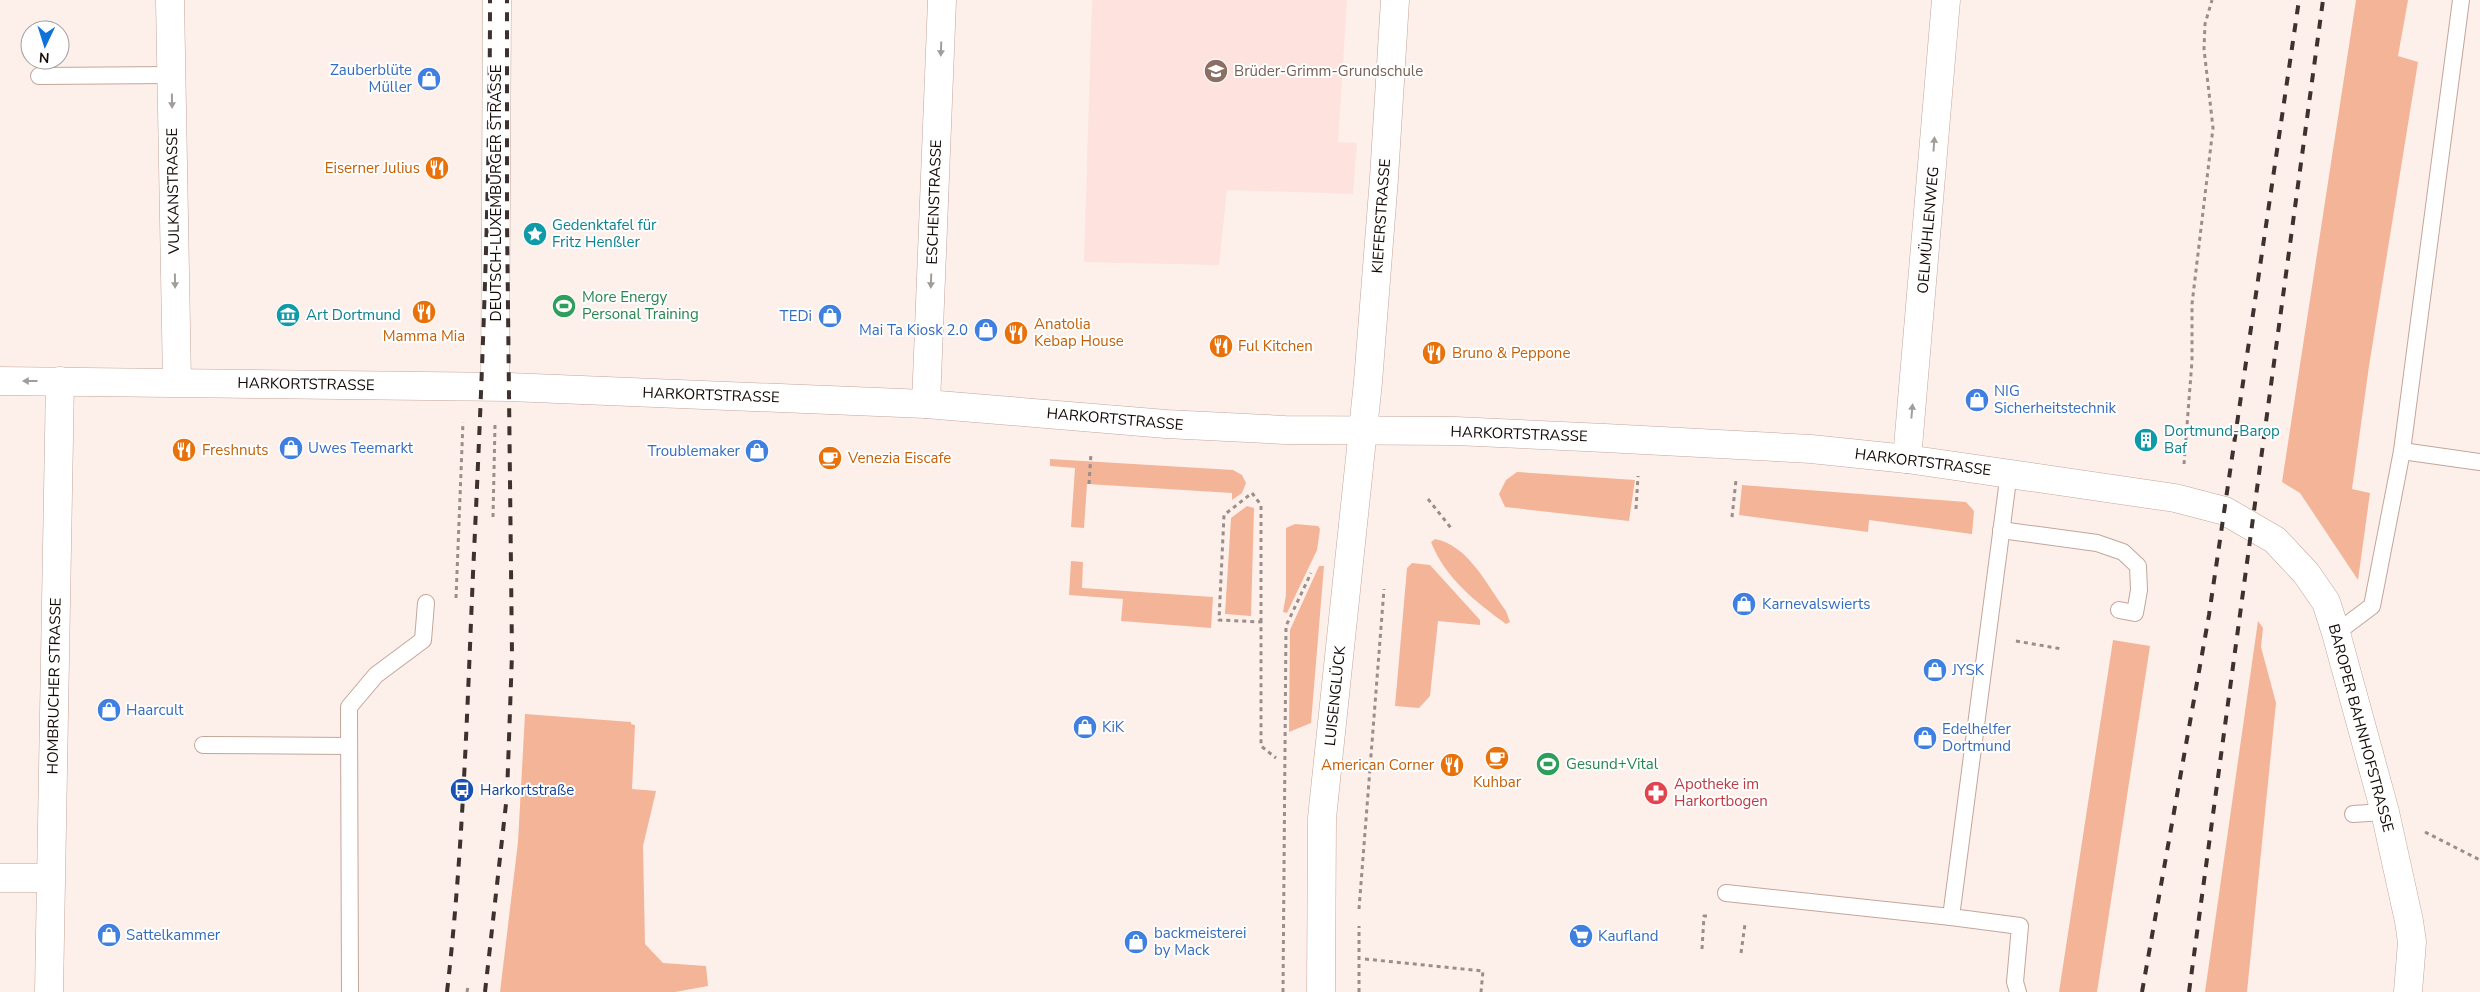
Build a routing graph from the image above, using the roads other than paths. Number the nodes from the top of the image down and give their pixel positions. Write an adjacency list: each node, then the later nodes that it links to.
1 (170, 0): 7 (street, VULKANSTRASSE)
2 (497, 0): 12 (street, DEUTSCH-LUXEMBURGER STRASSE)
3 (942, 0): 13 (street, ESCHENSTRASSE, one-way to 13)
4 (1395, 0): 14 (street, KIEFERSTRASSE)
5 (1946, 0): 16 (street, OELMÜHLENWEG, one-way to 5)
6 (2461, 0): 15 (lane)
7 (171, 75): 8 (lane); 11 (street, VULKANSTRASSE, one-way to 11)
8 (38, 76)
9 (0, 380): 10 (street, HARKORTSTRASSE, one-way to 9)
10 (60, 381): 11 (street, HARKORTSTRASSE); 29 (street, HOMBRUCHER STRASSE)
11 (177, 382): 12 (street, HARKORTSTRASSE)
12 (495, 386): 13 (street, HARKORTSTRASSE)
13 (926, 404): 14 (street, HARKORTSTRASSE)
14 (1361, 431): 16 (street, HARKORTSTRASSE); 34 (street, LUISENGLÜCK)
15 (2402, 451): 17 (lane); 23 (lane)
16 (1907, 459): 18 (street, HARKORTSTRASSE)
17 (2480, 462)
18 (2009, 472): 19 (street, HARKORTSTRASSE); 20 (lane)
19 (2225, 511): 23 (street, BAROPER BAHNHOFSTRASSE)
20 (2001, 530): 22 (lane); 31 (lane)
21 (426, 603): 25 (lane)
22 (2119, 610)
23 (2336, 633): 26 (street, BAROPER BAHNHOFSTRASSE)
24 (203, 745): 25 (lane)
25 (349, 746): 33 (lane)
26 (2385, 812): 27 (lane); 36 (street, BAROPER BAHNHOFSTRASSE)
27 (2353, 814)
28 (0, 878): 29 (street)
29 (50, 878): 32 (street, HOMBRUCHER STRASSE)
30 (1726, 893): 31 (lane)
31 (1951, 917): 35 (lane)
32 (49, 992)
33 (350, 992)
34 (1321, 992)
35 (2018, 992)
36 (2408, 992)

